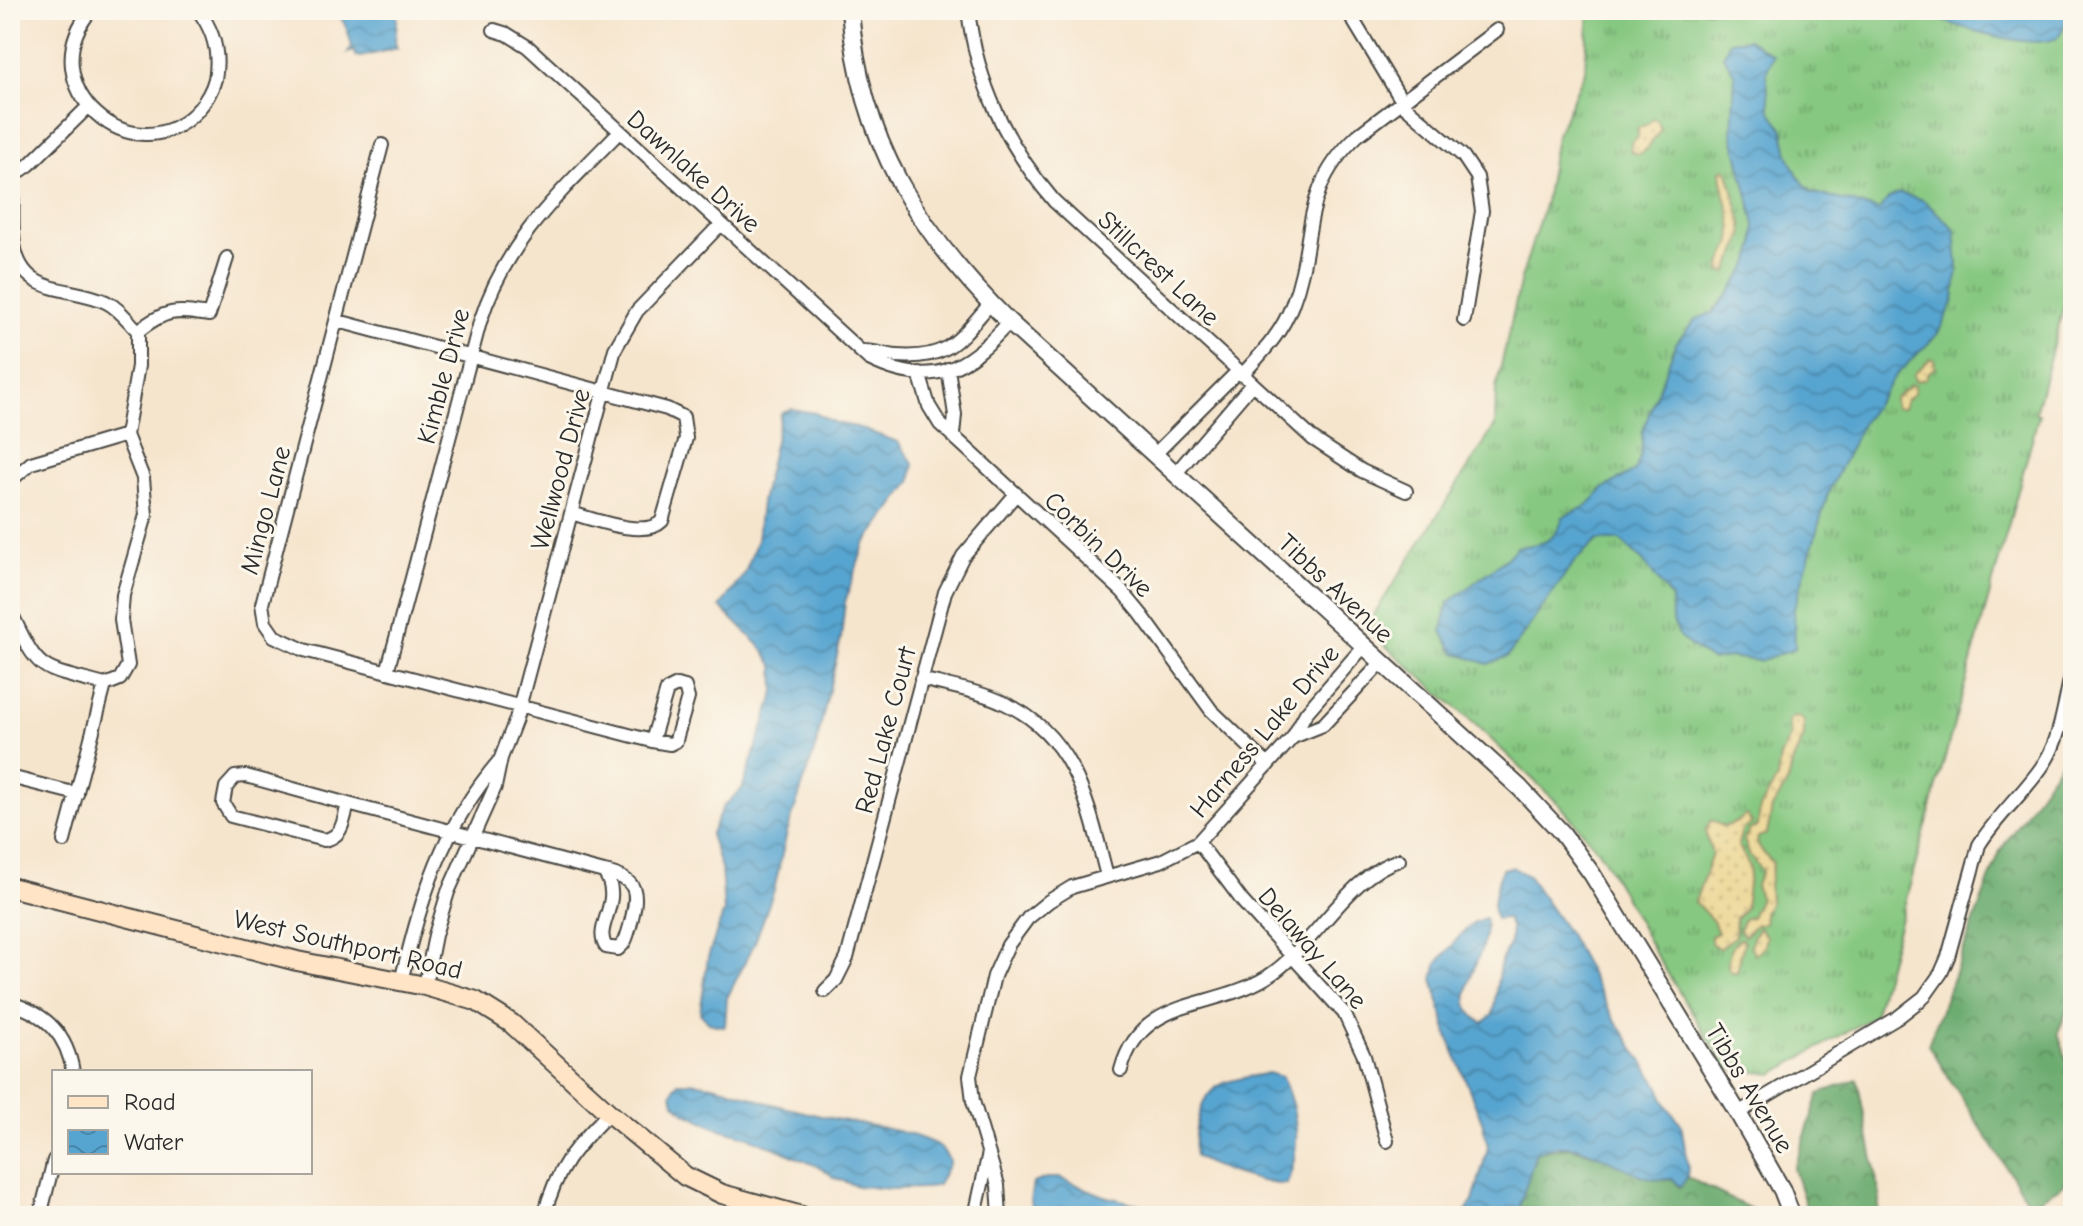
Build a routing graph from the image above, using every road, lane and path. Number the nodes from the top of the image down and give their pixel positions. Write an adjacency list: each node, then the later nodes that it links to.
1 (91, 10): 9 (street)
2 (198, 10): 9 (street)
3 (850, 10): 15 (street, Tibbs Avenue)
4 (968, 10): 25 (street, Stillcrest Lane)
5 (1347, 10): 8 (street)
6 (494, 30): 10 (street, Dawnlake Drive)
7 (1497, 30): 8 (street)
8 (1403, 102): 16 (street); 25 (street)
9 (88, 107): 12 (street)
10 (619, 132): 13 (street, Dawnlake Drive); 22 (street, Kimble Drive)
11 (382, 145): 17 (street, Mingo Lane)
12 (11, 177): 19 (street)
13 (720, 225): 20 (street, Dawnlake Drive); 26 (street, Wellwood Drive)
14 (227, 258): 19 (street)
15 (990, 304): 18 (street, Tibbs Avenue); 21 (street)
16 (1464, 320)
17 (338, 321): 22 (street); 39 (street, Mingo Lane)
18 (1009, 322): 23 (street, Dawnlake Drive); 29 (street, Tibbs Avenue)
19 (138, 331): 27 (street)
20 (860, 351): 21 (street); 24 (street, Dawnlake Drive)
21 (927, 355): 24 (street)
22 (471, 357): 26 (street); 39 (street, Kimble Drive)
23 (948, 369): 24 (street, Dawnlake Drive); 28 (street)
24 (924, 373): 28 (street, Corbin Drive)
25 (1244, 376): 29 (street); 30 (street); 32 (street, Stillcrest Lane)
26 (603, 392): 34 (street, Wellwood Drive); 34 (street)
27 (126, 435): 31 (street); 41 (street)
28 (953, 435): 33 (street, Corbin Drive)
29 (1155, 454): 30 (street, Tibbs Avenue)
30 (1176, 473): 36 (street, Tibbs Avenue)
31 (10, 481)
32 (1406, 491)
33 (1016, 494): 40 (street, Red Lake Court); 46 (street, Corbin Drive)
34 (571, 513): 42 (street, Wellwood Drive)
35 (10, 610): 41 (street)
36 (1364, 646): 37 (street, Tibbs Avenue); 43 (street, Harness Lake Drive)
37 (1382, 662): 43 (street); 66 (street, Tibbs Avenue)
38 (2073, 667): 66 (street)
39 (387, 672): 42 (street, Mingo Lane)
40 (921, 679): 56 (street); 61 (street, Red Lake Court)
41 (105, 685): 48 (street)
42 (520, 706): 44 (street, Mingo Lane); 45 (street, Wellwood Drive)
43 (1293, 737): 46 (street, Harness Lake Drive)
44 (652, 741): 44 (street)
45 (501, 758): 50 (street, Wellwood Drive); 51 (street, Wellwood Drive)
46 (1268, 765): 53 (street, Harness Lake Drive)
47 (10, 777): 48 (street)
48 (77, 794): 52 (street)
49 (348, 804): 49 (street); 50 (street)
50 (452, 831): 51 (street); 59 (street, Wellwood Drive)
51 (473, 836): 55 (street); 60 (street, Wellwood Drive)
52 (64, 841)
53 (1198, 842): 56 (street, Harness Lake Drive); 58 (street, Delaway Lane)
54 (1399, 860): 58 (street)
55 (604, 872): 55 (street)
56 (1107, 876): 68 (street, Harness Lake Drive)
57 (11, 890): 59 (main road, West Southport Road)
58 (1294, 956): 64 (street); 67 (street, Delaway Lane)
59 (401, 981): 60 (main road, West Southport Road)
60 (425, 986): 65 (main road, West Southport Road)
61 (825, 991)
62 (10, 1003): 63 (street)
63 (73, 1070)
64 (1121, 1070)
65 (609, 1113): 70 (main road, West Southport Road); 72 (street)
66 (1738, 1113): 76 (street, Tibbs Avenue)
67 (1387, 1141)
68 (988, 1157): 74 (street); 75 (street, Harness Lake Drive)
69 (52, 1168): 71 (street)
70 (741, 1208): 73 (main road, West Southport Road)
71 (40, 1216)
72 (544, 1216)
73 (802, 1216)
74 (975, 1216)
75 (1000, 1216)
76 (1792, 1216)

